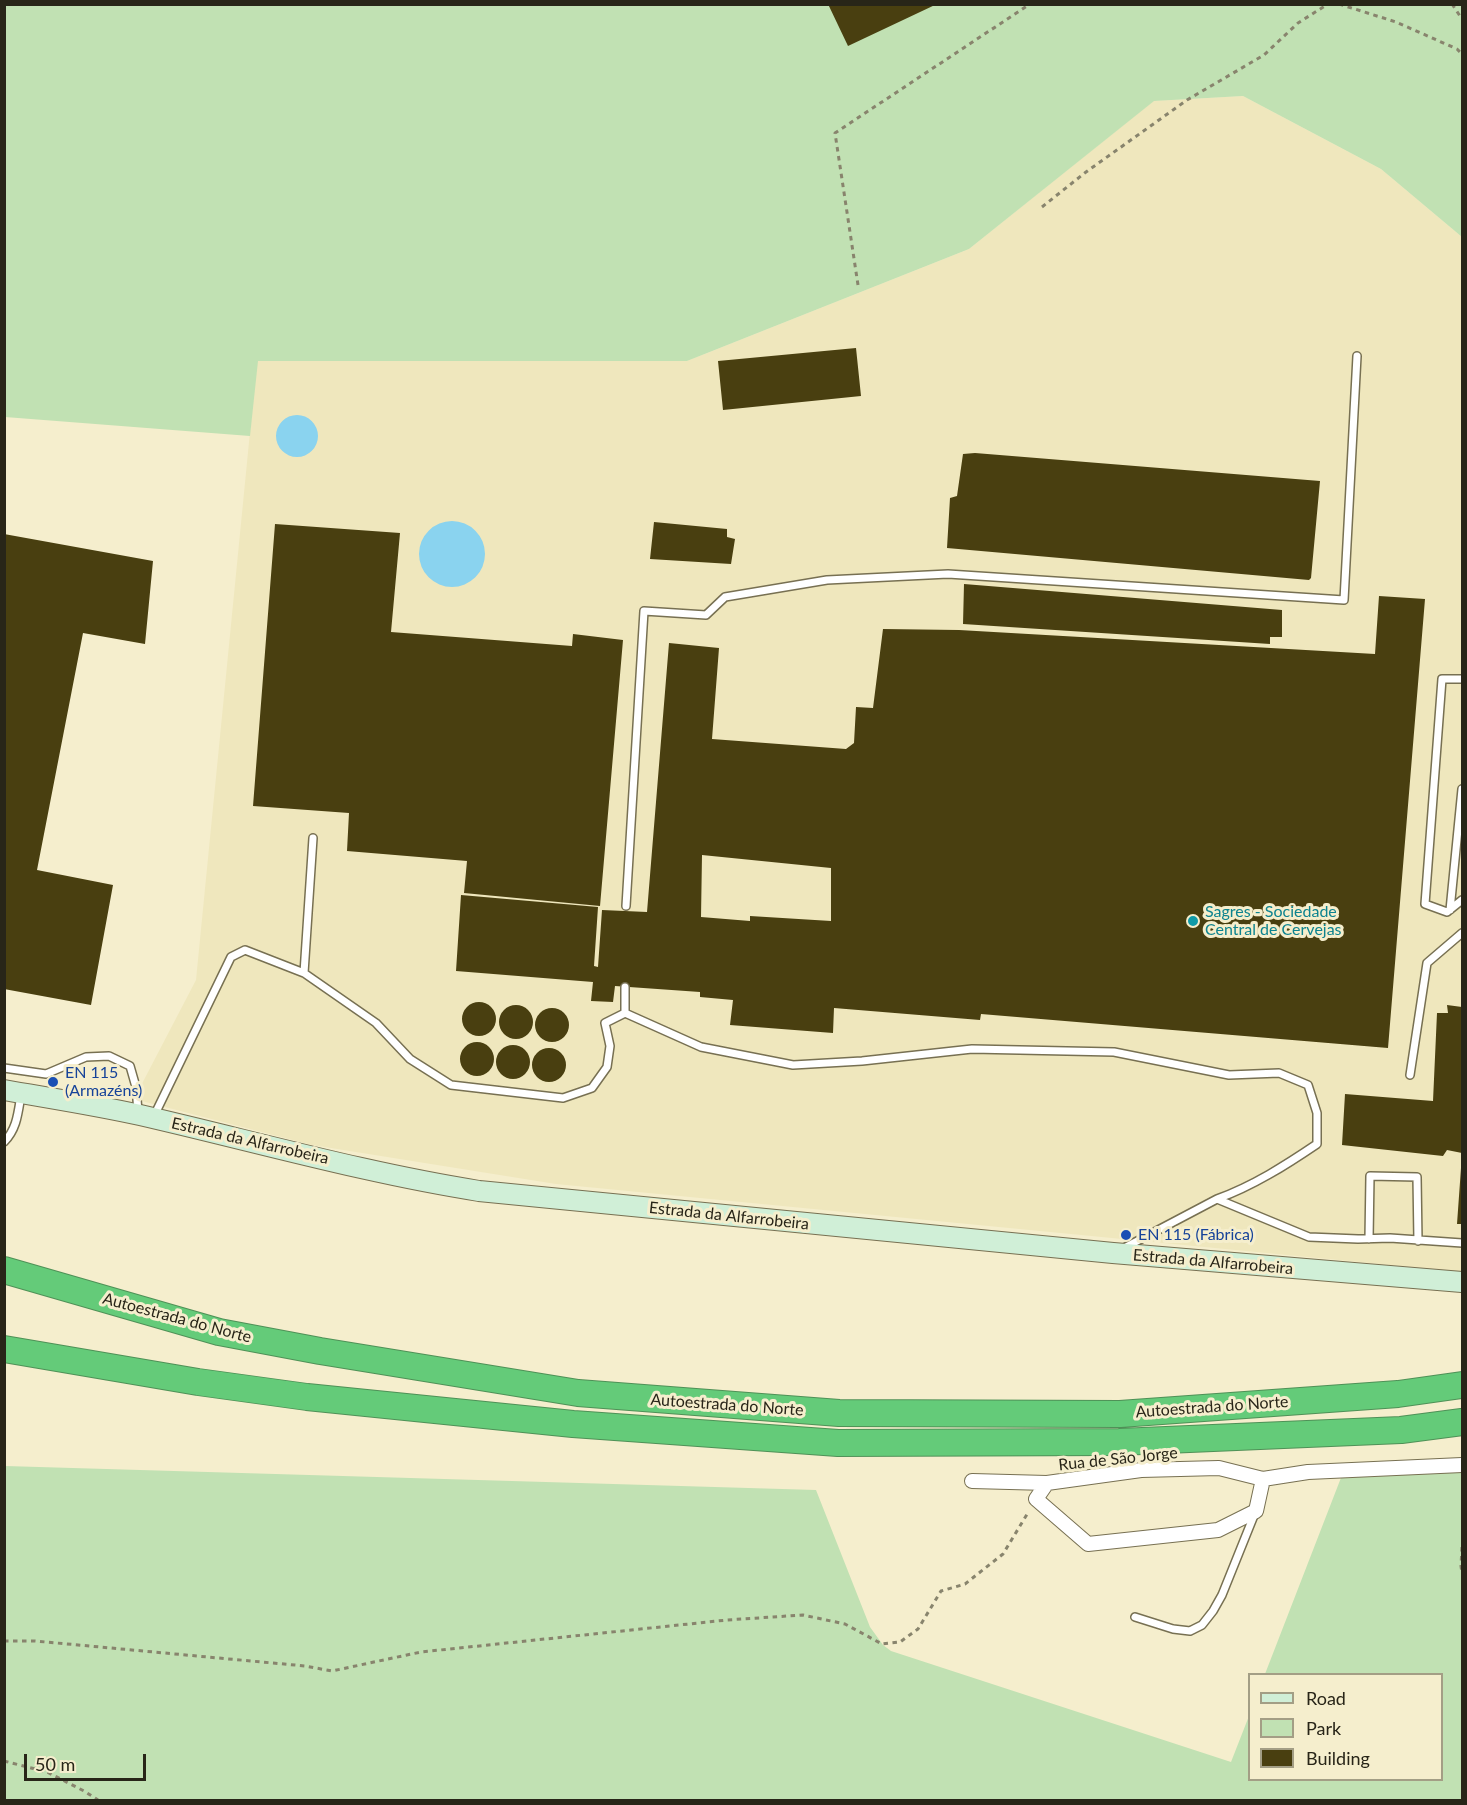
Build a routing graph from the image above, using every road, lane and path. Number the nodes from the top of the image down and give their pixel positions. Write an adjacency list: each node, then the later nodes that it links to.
1 (1030, 4): 8 (path)
2 (1328, 4): 7 (path)
3 (1339, 4): 6 (path)
4 (1452, 4): 5 (path)
5 (1462, 19)
6 (1462, 54)
7 (1042, 207)
8 (858, 285)
9 (1357, 356): 14 (lane)
10 (1462, 679): 15 (lane)
11 (1462, 789): 15 (lane)
12 (313, 838): 17 (lane)
13 (1462, 900): 15 (lane)
14 (626, 906)
15 (1450, 910)
16 (1462, 933): 21 (lane)
17 (304, 973): 19 (lane); 23 (lane)
18 (625, 987): 19 (lane)
19 (625, 1013): 25 (lane)
20 (4, 1068): 23 (lane)
21 (1410, 1075)
22 (13, 1091): 23 (main road, Estrada da Alfarrobeira); 24 (lane)
23 (146, 1116): 29 (main road, Estrada da Alfarrobeira)
24 (4, 1142)
25 (1217, 1199): 26 (lane); 29 (lane)
26 (1369, 1239): 27 (lane); 27 (lane)
27 (1418, 1241): 28 (lane)
28 (1462, 1243)
29 (1113, 1253): 31 (main road, Estrada da Alfarrobeira)
30 (4, 1269): 33 (highway, Autoestrada do Norte)
31 (1462, 1282)
32 (4, 1349): 34 (highway, Autoestrada do Norte)
33 (1462, 1385)
34 (1462, 1422)
35 (1462, 1465): 36 (street, Rua de São Jorge)
36 (1263, 1479): 38 (street, Rua de São Jorge); 40 (street)
37 (972, 1481): 38 (street, Rua de São Jorge)
38 (1047, 1483): 39 (street, Rua de São Jorge)
39 (1036, 1499): 40 (street); 44 (path)
40 (1256, 1511): 43 (lane)
41 (1462, 1547): 42 (path)
42 (1462, 1573)
43 (1135, 1617)
44 (4, 1641)
45 (4, 1761): 46 (path)
46 (98, 1800)

